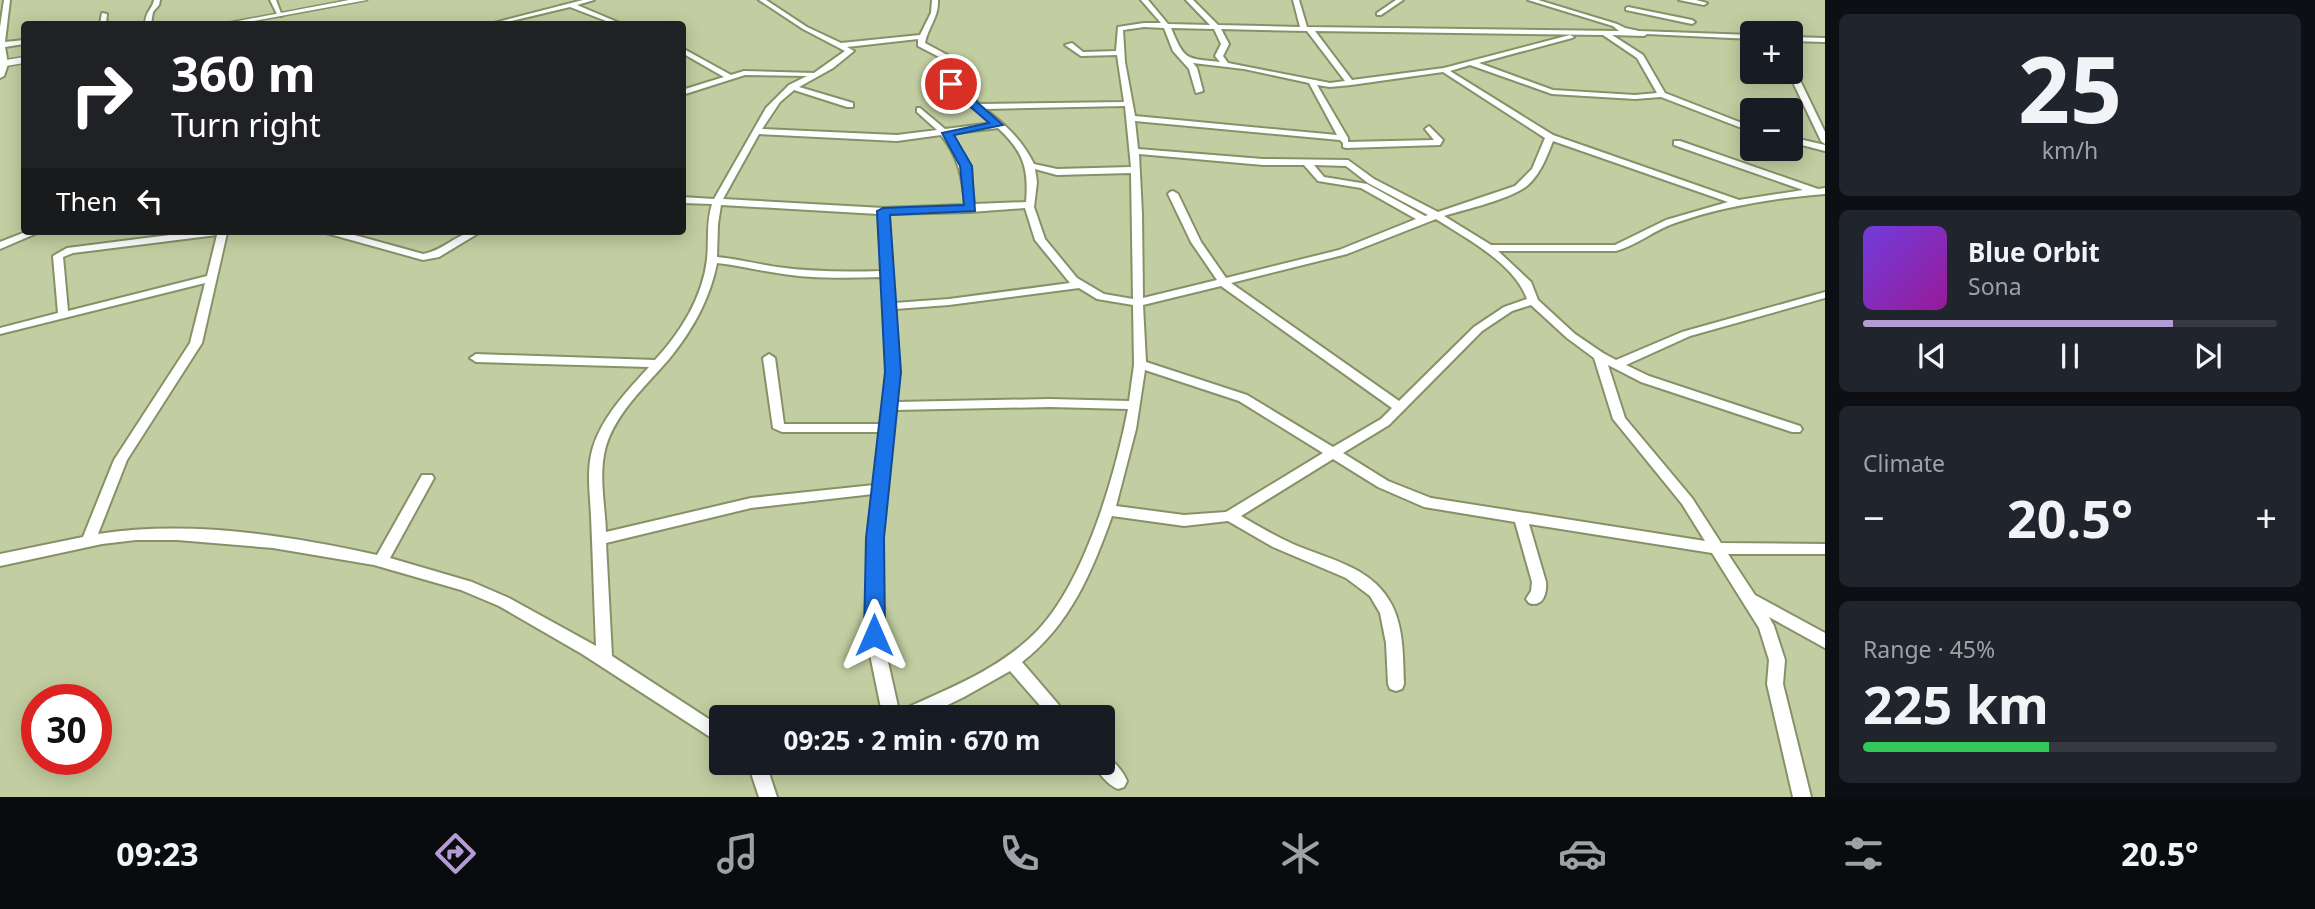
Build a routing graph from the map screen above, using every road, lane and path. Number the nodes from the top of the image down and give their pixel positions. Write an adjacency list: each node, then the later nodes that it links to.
1 (7, 0): 40 (street)
2 (157, 0): 22 (street)
3 (273, 0): 20 (street)
4 (363, 0): 20 (main road)
5 (591, 0): 16 (street)
6 (935, 0): 34 (street)
7 (1143, 0): 27 (street)
8 (1189, 0): 29 (street)
9 (1296, 0): 30 (street)
10 (1400, 0): 19 (street)
11 (1531, 0): 28 (street)
12 (1632, 0): 17 (street)
13 (1682, 0): 15 (street)
14 (768, 1): 41 (street)
15 (1704, 3)
16 (570, 5): 24 (street); 25 (street)
17 (1628, 9): 26 (street); 28 (street)
18 (104, 13): 21 (street)
19 (1379, 14)
20 (280, 15): 23 (main road)
21 (103, 21)
22 (148, 21)
23 (244, 21)
24 (505, 21)
25 (611, 21)
26 (1692, 22)
27 (1166, 25): 29 (street); 43 (street); 44 (street)
28 (1615, 25): 31 (street)
29 (1216, 27): 30 (street); 48 (street)
30 (1307, 30): 32 (street); 54 (street)
31 (1626, 32): 33 (street); 35 (street)
32 (1572, 34): 33 (street); 46 (street)
33 (1605, 34): 59 (street)
34 (922, 37): 41 (street); 62 (street)
35 (1740, 38)
36 (1803, 39): 37 (street)
37 (1825, 40)
38 (21, 42): 40 (street)
39 (1069, 44): 43 (street)
40 (1, 45): 47 (street)
41 (842, 45): 50 (street)
42 (686, 52): 52 (street)
43 (1121, 53): 60 (street)
44 (1184, 60): 48 (street); 57 (street)
45 (21, 61): 47 (main road)
46 (1471, 63): 49 (street); 59 (street)
47 (2, 64): 51 (street)
48 (1225, 64): 53 (street)
49 (1444, 70): 54 (street); 70 (street)
50 (815, 74): 52 (street); 56 (street)
51 (0, 76)
52 (730, 77): 58 (street)
53 (1312, 82): 54 (street); 71 (street)
54 (1351, 83)
55 (1798, 84): 72 (street)
56 (792, 87): 61 (street); 68 (street)
57 (1199, 91)
58 (686, 92)
59 (1662, 95): 66 (street)
60 (1129, 104): 62 (street); 64 (street)
61 (850, 105)
62 (975, 107): 65 (street)
63 (920, 110): 69 (street)
64 (1131, 118): 71 (street); 76 (street)
65 (998, 125): 69 (street); 79 (street)
66 (1740, 125)
67 (1429, 129): 71 (street)
68 (758, 131): 69 (street); 84 (street)
69 (947, 133): 87 (street)
70 (1550, 136): 85 (street); 89 (street)
71 (1345, 141): 78 (street)
72 (1825, 141)
73 (1803, 142): 75 (street)
74 (1676, 143): 81 (street)
75 (1825, 148)
76 (1134, 151): 77 (street); 80 (street)
77 (1307, 163): 78 (street); 90 (street)
78 (1348, 163): 89 (street)
79 (1032, 166): 80 (street); 86 (street)
80 (1135, 170): 105 (street)
81 (1821, 192): 85 (street)
82 (1173, 194): 101 (street)
83 (686, 200): 84 (street)
84 (717, 202): 88 (street); 98 (street)
85 (1737, 202): 97 (street)
86 (1030, 206): 87 (street); 102 (street)
87 (970, 209): 88 (street)
88 (883, 211): 99 (street)
89 (1436, 215): 90 (street); 97 (street)
90 (1424, 219): 101 (street)
91 (27, 235): 96 (street)
92 (198, 235): 107 (street)
93 (223, 235): 100 (street)
94 (343, 235): 95 (street)
95 (470, 235)
96 (0, 246)
97 (1489, 248): 104 (street)
98 (712, 260): 99 (street); 114 (street)
99 (886, 274): 106 (street)
100 (211, 278): 107 (street); 127 (street)
101 (1224, 283): 105 (street); 117 (street)
102 (1079, 285): 105 (street); 106 (street)
103 (1825, 295): 113 (street)
104 (1533, 301): 109 (street); 117 (street)
105 (1138, 303): 112 (street)
106 (891, 306): 116 (street)
107 (63, 313): 108 (street)
108 (0, 331)
109 (1599, 356): 113 (street); 128 (street)
110 (477, 358): 114 (street)
111 (769, 358): 118 (street)
112 (1140, 364): 115 (street); 120 (street)
113 (1617, 364): 119 (street)
114 (656, 365): 126 (street)
115 (1135, 405): 116 (street); 123 (street)
116 (890, 406): 118 (street)
117 (1399, 407): 120 (street)
118 (887, 428): 122 (street)
119 (1796, 429)
120 (1333, 455): 124 (street); 125 (street)
121 (427, 478): 131 (street)
122 (879, 489): 126 (street); 138 (street)
123 (1106, 510): 124 (street); 136 (street)
124 (1230, 516): 137 (street)
125 (1521, 519): 128 (street); 133 (street)
126 (599, 539): 135 (street)
127 (88, 541): 130 (street); 131 (street)
128 (1715, 548): 129 (street); 132 (street)
129 (1825, 550)
130 (0, 560)
131 (380, 562): 135 (street)
132 (1748, 598): 134 (street); 146 (street)
133 (1534, 599)
134 (1825, 641)
135 (604, 658): 141 (street)
136 (1011, 661): 139 (street); 140 (street)
137 (1396, 684)
138 (889, 705)
139 (931, 705)
140 (1050, 705)
141 (709, 728)
142 (761, 775): 145 (street)
143 (1113, 775): 144 (street)
144 (1118, 781)
145 (768, 797)
146 (1802, 797)

